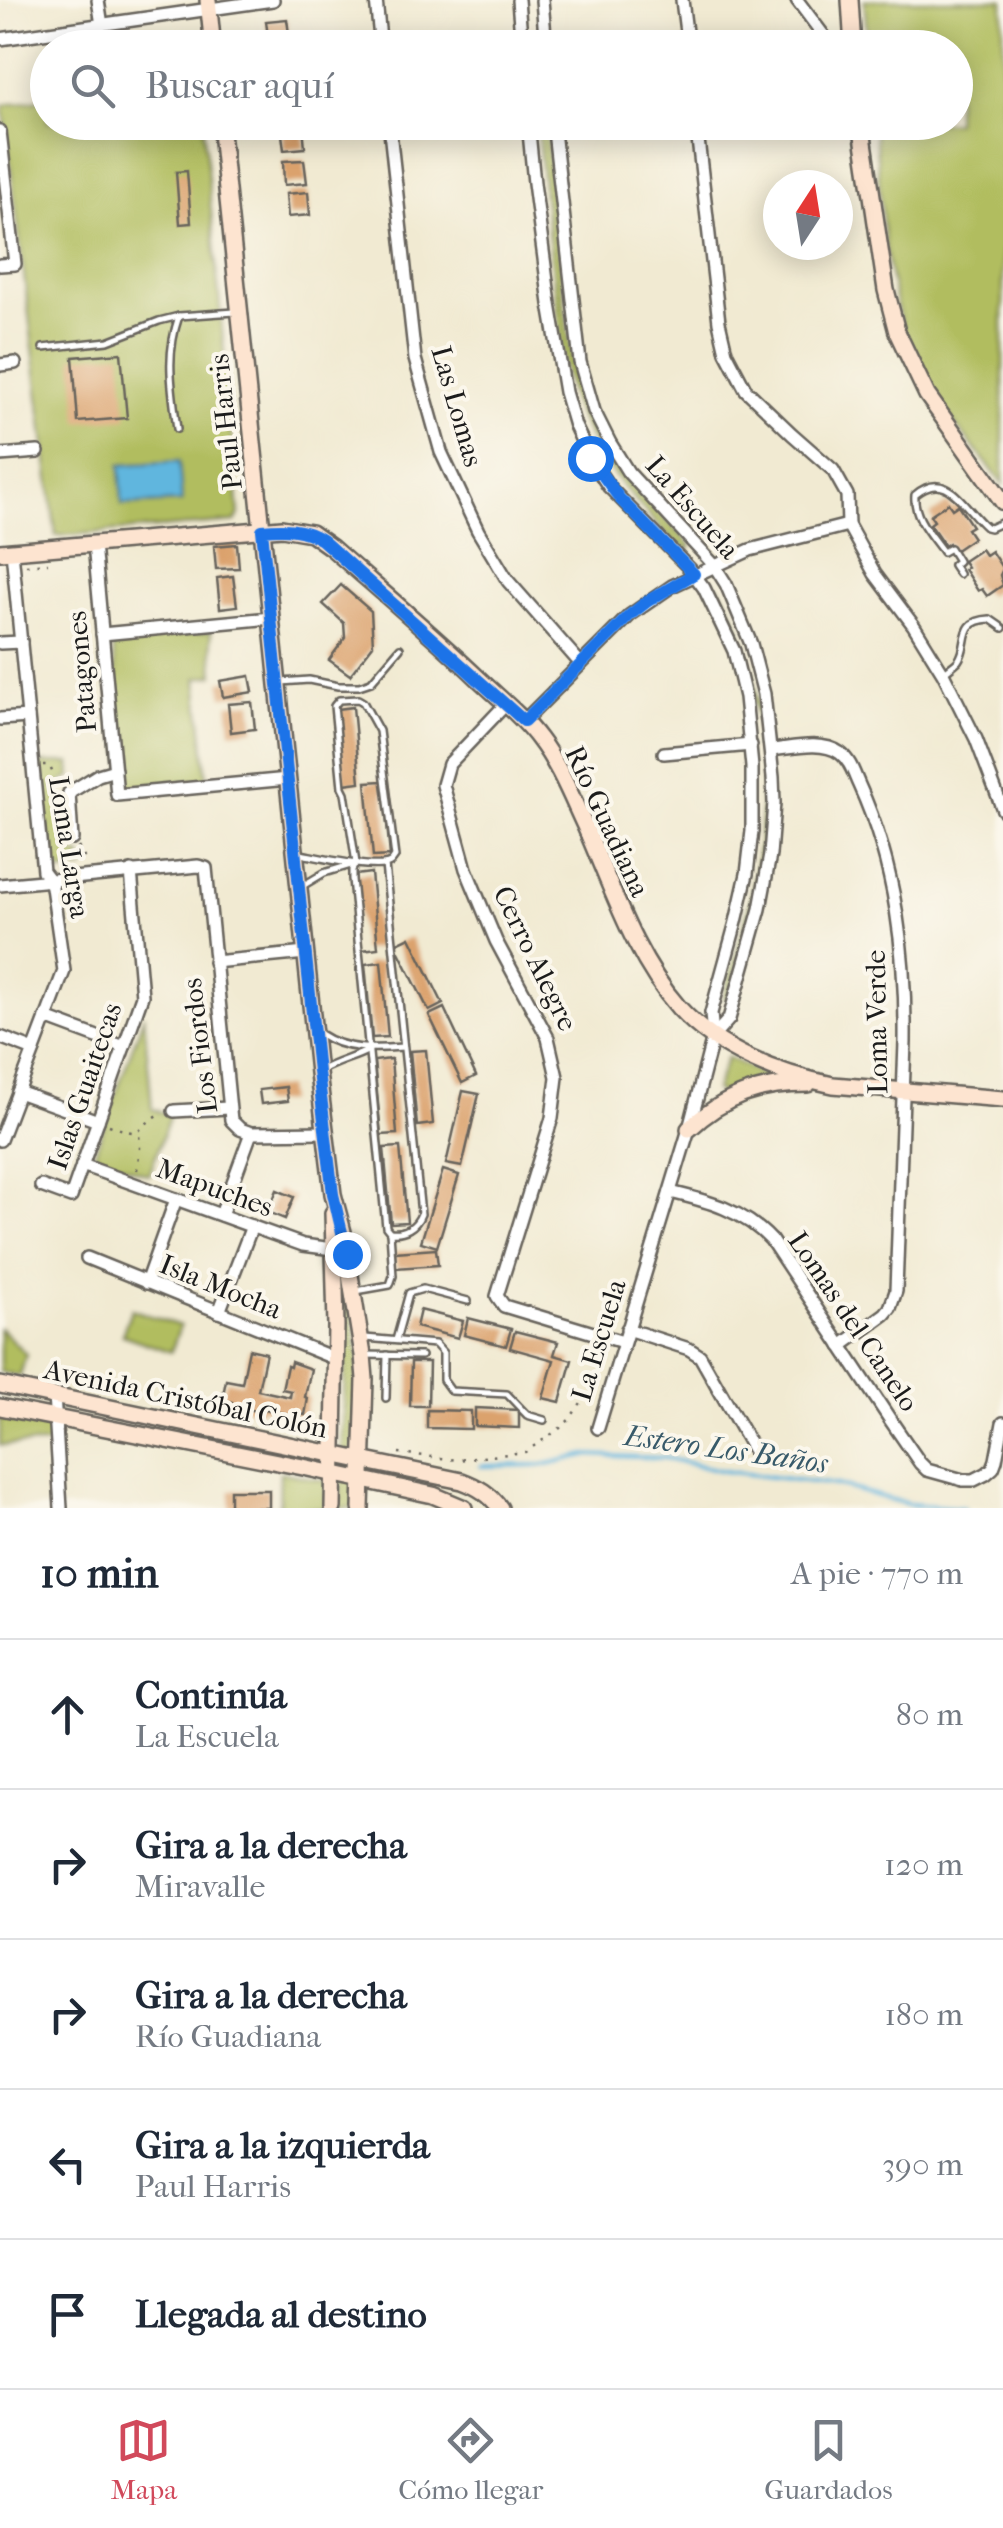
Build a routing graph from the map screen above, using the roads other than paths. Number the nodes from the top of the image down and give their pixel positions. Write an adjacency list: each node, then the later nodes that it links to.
1 (98, 0): 11 (street)
2 (273, 0): 9 (street)
3 (376, 0): 14 (street)
4 (518, 0): 15 (street)
5 (542, 0): 16 (street)
6 (682, 0): 17 (street)
7 (797, 0): 18 (street)
8 (850, 0): 19 (street)
9 (209, 5): 11 (street); 13 (street)
10 (0, 25): 21 (street)
11 (102, 25): 12 (street)
12 (66, 30)
13 (211, 30)
14 (380, 30)
15 (520, 30)
16 (544, 30)
17 (686, 30)
18 (820, 30)
19 (851, 30)
20 (30, 35): 21 (street)
21 (1, 39)
22 (0, 131): 29 (street)
23 (222, 140): 31 (street, Paul Harris)
24 (391, 140): 54 (street, Las Lomas)
25 (530, 140): 46 (street, La Escuela)
26 (554, 140): 45 (street, La Escuela)
27 (698, 140): 41 (street)
28 (864, 140): 39 (street)
29 (3, 182): 30 (street)
30 (0, 265)
31 (239, 311): 32 (lane); 42 (street, Paul Harris)
32 (179, 316): 33 (lane); 36 (lane)
33 (43, 348)
34 (0, 364): 35 (street)
35 (15, 364)
36 (178, 429)
37 (38, 452): 38 (street)
38 (0, 455)
39 (1003, 502)
40 (1003, 522): 47 (lane)
41 (848, 525): 45 (street); 55 (street)
42 (262, 530): 43 (street, Río Guadiana); 48 (street, Paul Harris); 57 (street, Río Guadiana)
43 (94, 544): 44 (street, Río Guadiana); 50 (street, Patagones)
44 (6, 552): 51 (street, Loma Larga)
45 (714, 565): 46 (street); 62 (street, La Escuela)
46 (694, 574): 54 (street); 61 (street, La Escuela)
47 (959, 574)
48 (271, 618): 50 (street); 56 (street, Paul Harris)
49 (1003, 628): 55 (lane)
50 (102, 634): 64 (street, Patagones)
51 (20, 642): 52 (street); 58 (street, Loma Larga)
52 (0, 643)
53 (400, 648): 56 (lane)
54 (581, 664): 60 (street)
55 (943, 674): 66 (street)
56 (278, 682): 65 (street, Paul Harris)
57 (506, 704): 60 (street, Río Guadiana); 112 (street, Cerro Alegre)
58 (28, 717): 59 (street); 72 (street, Loma Larga)
59 (0, 719)
60 (524, 721): 79 (street, Río Guadiana)
61 (751, 745): 63 (street); 79 (street, La Escuela)
62 (772, 750): 79 (street, La Escuela); 88 (street, Loma Verde)
63 (664, 753)
64 (115, 770): 65 (street, Patagones); 67 (street)
65 (288, 780): 68 (street, Paul Harris)
66 (1003, 810)
67 (72, 839)
68 (295, 852): 69 (lane); 74 (street, Paul Harris)
69 (356, 863): 70 (lane); 70 (lane); 74 (lane); 84 (lane)
70 (385, 866): 82 (lane)
71 (131, 871): 72 (street); 76 (street, Los Fiordos); 81 (street, Islas Guaitecas)
72 (50, 880): 73 (street); 77 (street, Loma Larga)
73 (0, 884)
74 (299, 888): 75 (street, Paul Harris)
75 (306, 953): 76 (street); 78 (street, Paul Harris)
76 (214, 962): 90 (street, Los Fiordos)
77 (46, 1018): 81 (street); 83 (street, Loma Larga)
78 (314, 1029): 84 (lane); 85 (street, Paul Harris)
79 (713, 1036): 86 (street, Río Guadiana); 94 (street, La Escuela)
80 (0, 1037): 83 (street)
81 (124, 1047): 93 (street, Islas Guaitecas)
82 (403, 1047): 84 (lane); 105 (lane)
83 (34, 1050): 87 (street, Loma Larga)
84 (369, 1050): 85 (lane); 105 (lane)
85 (318, 1072): 95 (street, Paul Harris)
86 (834, 1085): 88 (street); 94 (street)
87 (18, 1092): 92 (street, Loma Larga); 93 (street)
88 (903, 1092): 89 (street); 114 (street, Loma Verde)
89 (1003, 1099)
90 (228, 1108): 91 (street); 96 (street, Los Fiordos)
91 (174, 1112)
92 (3, 1120): 97 (street, Loma Larga)
93 (98, 1120): 98 (street, Islas Guaitecas)
94 (689, 1129): 100 (street, La Escuela)
95 (325, 1132): 96 (street, Los Fiordos); 101 (street, Paul Harris)
96 (251, 1133): 103 (street)
97 (0, 1140)
98 (82, 1165): 99 (street, Islas Guaitecas); 102 (street, Mapuches)
99 (41, 1186)
100 (670, 1192): 112 (street, La Escuela); 114 (street, Lomas del Canelo)
101 (333, 1194): 106 (street, Paul Harris); 109 (street, Paul Harris)
102 (176, 1199): 103 (street, Mapuches); 108 (street)
103 (221, 1215): 104 (street, Mapuches)
104 (252, 1226): 106 (street, Mapuches); 111 (street)
105 (390, 1232): 109 (lane)
106 (332, 1248): 116 (street, Paul Harris)
107 (87, 1258): 108 (street, Isla Mocha)
108 (146, 1282): 111 (street, Isla Mocha)
109 (353, 1291): 115 (street, Paul Harris)
110 (468, 1301): 113 (lane)
111 (219, 1312): 116 (street, Isla Mocha)
112 (625, 1336): 126 (street, La Escuela); 127 (street, Cerro Alegre)
113 (396, 1340): 115 (lane); 124 (lane)
114 (841, 1346): 125 (street, Lomas del Canelo)
115 (363, 1351): 116 (street); 117 (lane); 129 (street, Paul Harris)
116 (336, 1352): 128 (street, Paul Harris)
117 (387, 1355): 118 (lane); 121 (lane)
118 (421, 1356)
119 (0, 1385): 120 (street, Avenida Cristóbal Colón)
120 (54, 1394): 123 (street); 128 (street, Avenida Cristóbal Colón)
121 (386, 1398)
122 (0, 1407): 123 (street, Avenida Cristóbal Colón)
123 (56, 1416): 130 (street, Avenida Cristóbal Colón); 132 (street)
124 (544, 1420)
125 (1003, 1423)
126 (598, 1428)
127 (754, 1451)
128 (335, 1455): 129 (street, Avenida Cristóbal Colón); 130 (street, Paul Harris)
129 (362, 1461): 131 (street, Paul Harris); 136 (street, Avenida Cristóbal Colón); 137 (street, Avenida Cristóbal Colón)
130 (334, 1475): 131 (street, Avenida Cristóbal Colón); 133 (street, Paul Harris)
131 (362, 1480): 134 (street, Paul Harris); 135 (street, Avenida Cristóbal Colón)
132 (61, 1508)
133 (333, 1508)
134 (361, 1508)
135 (464, 1508)
136 (478, 1508)
137 (500, 1508)

